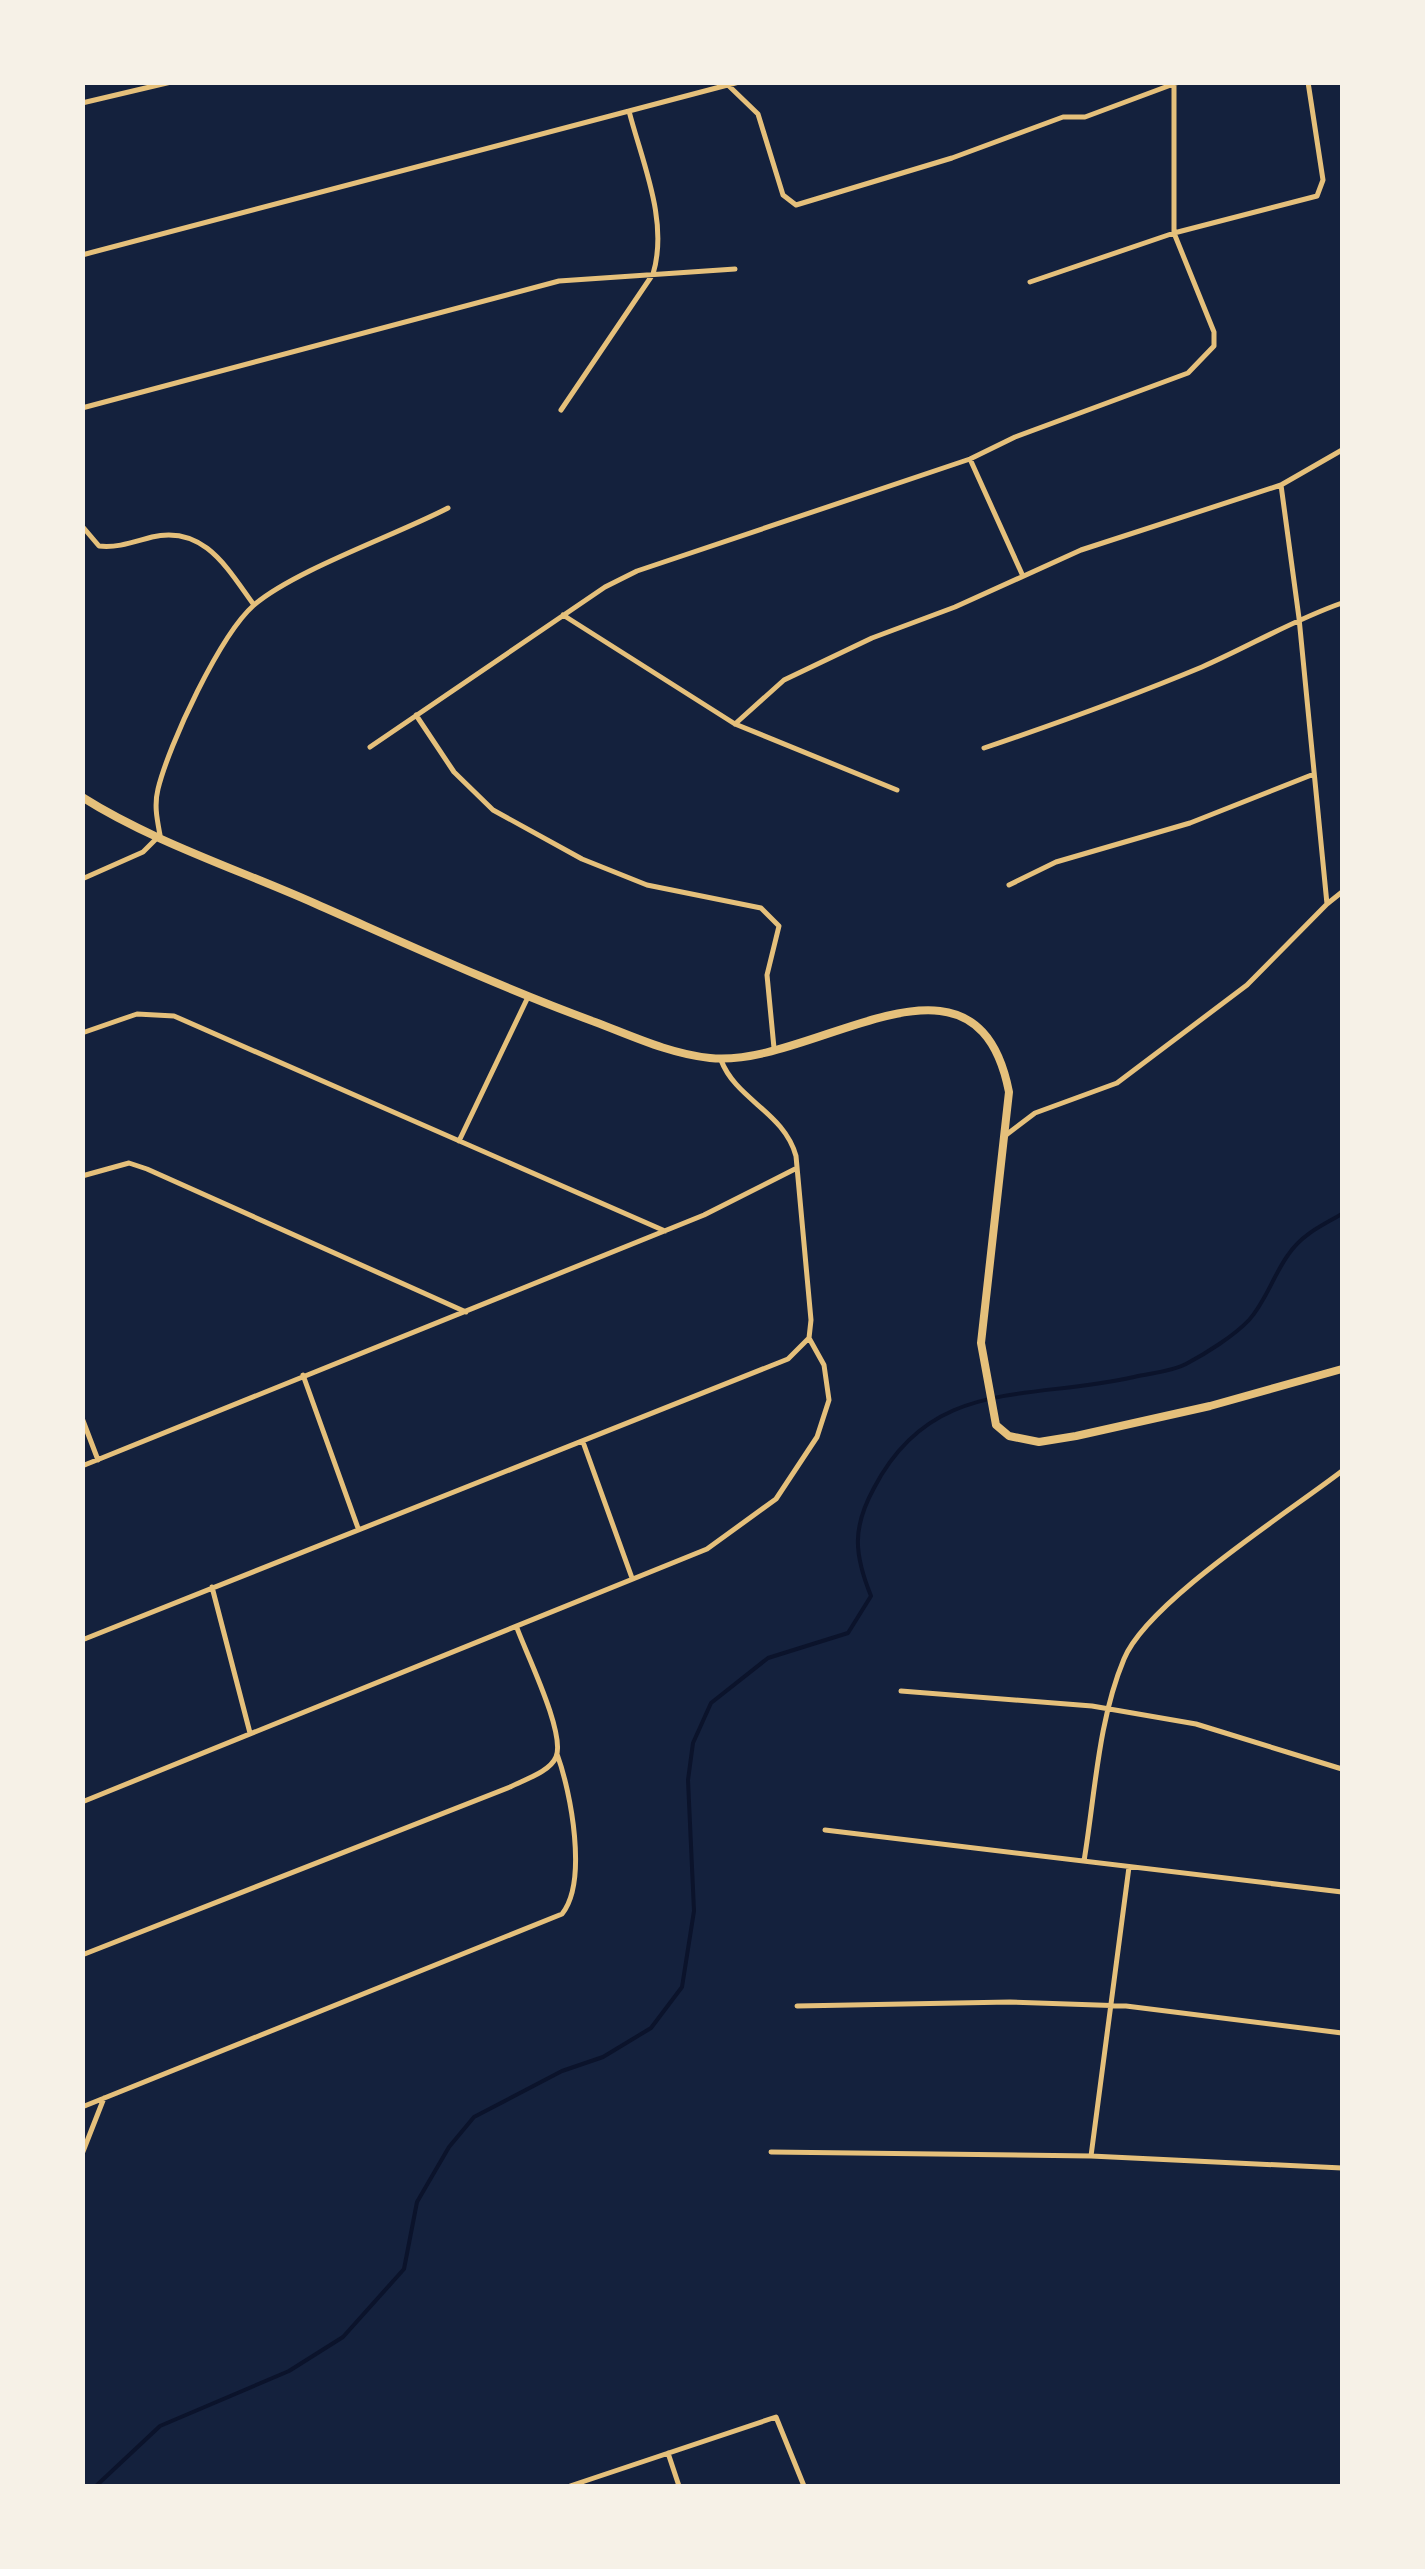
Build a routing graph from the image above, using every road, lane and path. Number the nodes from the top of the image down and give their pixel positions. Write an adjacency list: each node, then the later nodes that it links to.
1 (170, 82): 6 (street)
2 (739, 82): 5 (street)
3 (1308, 82): 8 (street)
4 (1177, 84): 5 (street); 8 (street)
5 (729, 86): 7 (street)
6 (82, 103)
7 (628, 110): 9 (street); 11 (street)
8 (1174, 233): 12 (street); 16 (street)
9 (82, 255)
10 (735, 269): 11 (street)
11 (652, 274): 13 (street); 14 (street)
12 (1030, 282)
13 (82, 408)
14 (561, 410)
15 (1342, 450): 17 (street)
16 (970, 459): 20 (street); 23 (street)
17 (1280, 485): 20 (street); 24 (street)
18 (448, 508): 22 (street)
19 (82, 526): 22 (street)
20 (1022, 574): 26 (street)
21 (1342, 603): 24 (street)
22 (254, 605): 32 (street)
23 (563, 616): 25 (street); 26 (street)
24 (1299, 618): 28 (street); 29 (street)
25 (416, 715): 27 (street); 39 (street)
26 (735, 724): 30 (street)
27 (370, 746)
28 (984, 748)
29 (1314, 774): 34 (street); 36 (street)
30 (898, 790)
31 (82, 797): 32 (street)
32 (160, 835): 33 (street); 37 (street)
33 (82, 878)
34 (1009, 885)
35 (1342, 892): 36 (street)
36 (1327, 904): 41 (street)
37 (528, 998): 40 (street); 42 (street)
38 (82, 1033): 42 (street)
39 (774, 1050): 40 (street); 41 (street)
40 (721, 1060): 43 (street)
41 (1006, 1135): 48 (street)
42 (459, 1141): 45 (street)
43 (797, 1168): 45 (street); 47 (street)
44 (82, 1176): 46 (street)
45 (664, 1231): 46 (street)
46 (467, 1312): 49 (street)
47 (809, 1338): 51 (street); 56 (street)
48 (1342, 1370)
49 (304, 1375): 52 (street); 55 (street)
50 (82, 1418): 52 (street)
51 (583, 1442): 55 (street); 56 (street)
52 (98, 1460): 53 (street)
53 (82, 1466)
54 (1342, 1471): 61 (street)
55 (358, 1528): 57 (street)
56 (632, 1578): 58 (street)
57 (212, 1587): 59 (street); 62 (street)
58 (516, 1627): 62 (street); 63 (street)
59 (82, 1640)
60 (901, 1692): 61 (street)
61 (1108, 1708): 64 (street); 67 (street)
62 (250, 1732): 65 (street)
63 (557, 1754): 70 (street); 74 (street)
64 (1342, 1769)
65 (82, 1802)
66 (825, 1830): 67 (street)
67 (1084, 1861): 68 (street)
68 (1130, 1866): 69 (street); 72 (street)
69 (1342, 1892)
70 (82, 1956)
71 (797, 2006): 72 (street)
72 (1114, 2006): 73 (street); 78 (street)
73 (1342, 2033)
74 (104, 2098): 75 (street); 77 (street)
75 (82, 2107)
76 (770, 2152): 78 (street)
77 (82, 2154)
78 (1091, 2156): 79 (street)
79 (1342, 2168)
80 (668, 2453): 81 (street); 82 (street); 83 (street)
81 (570, 2486)
82 (679, 2486)
83 (804, 2486)

